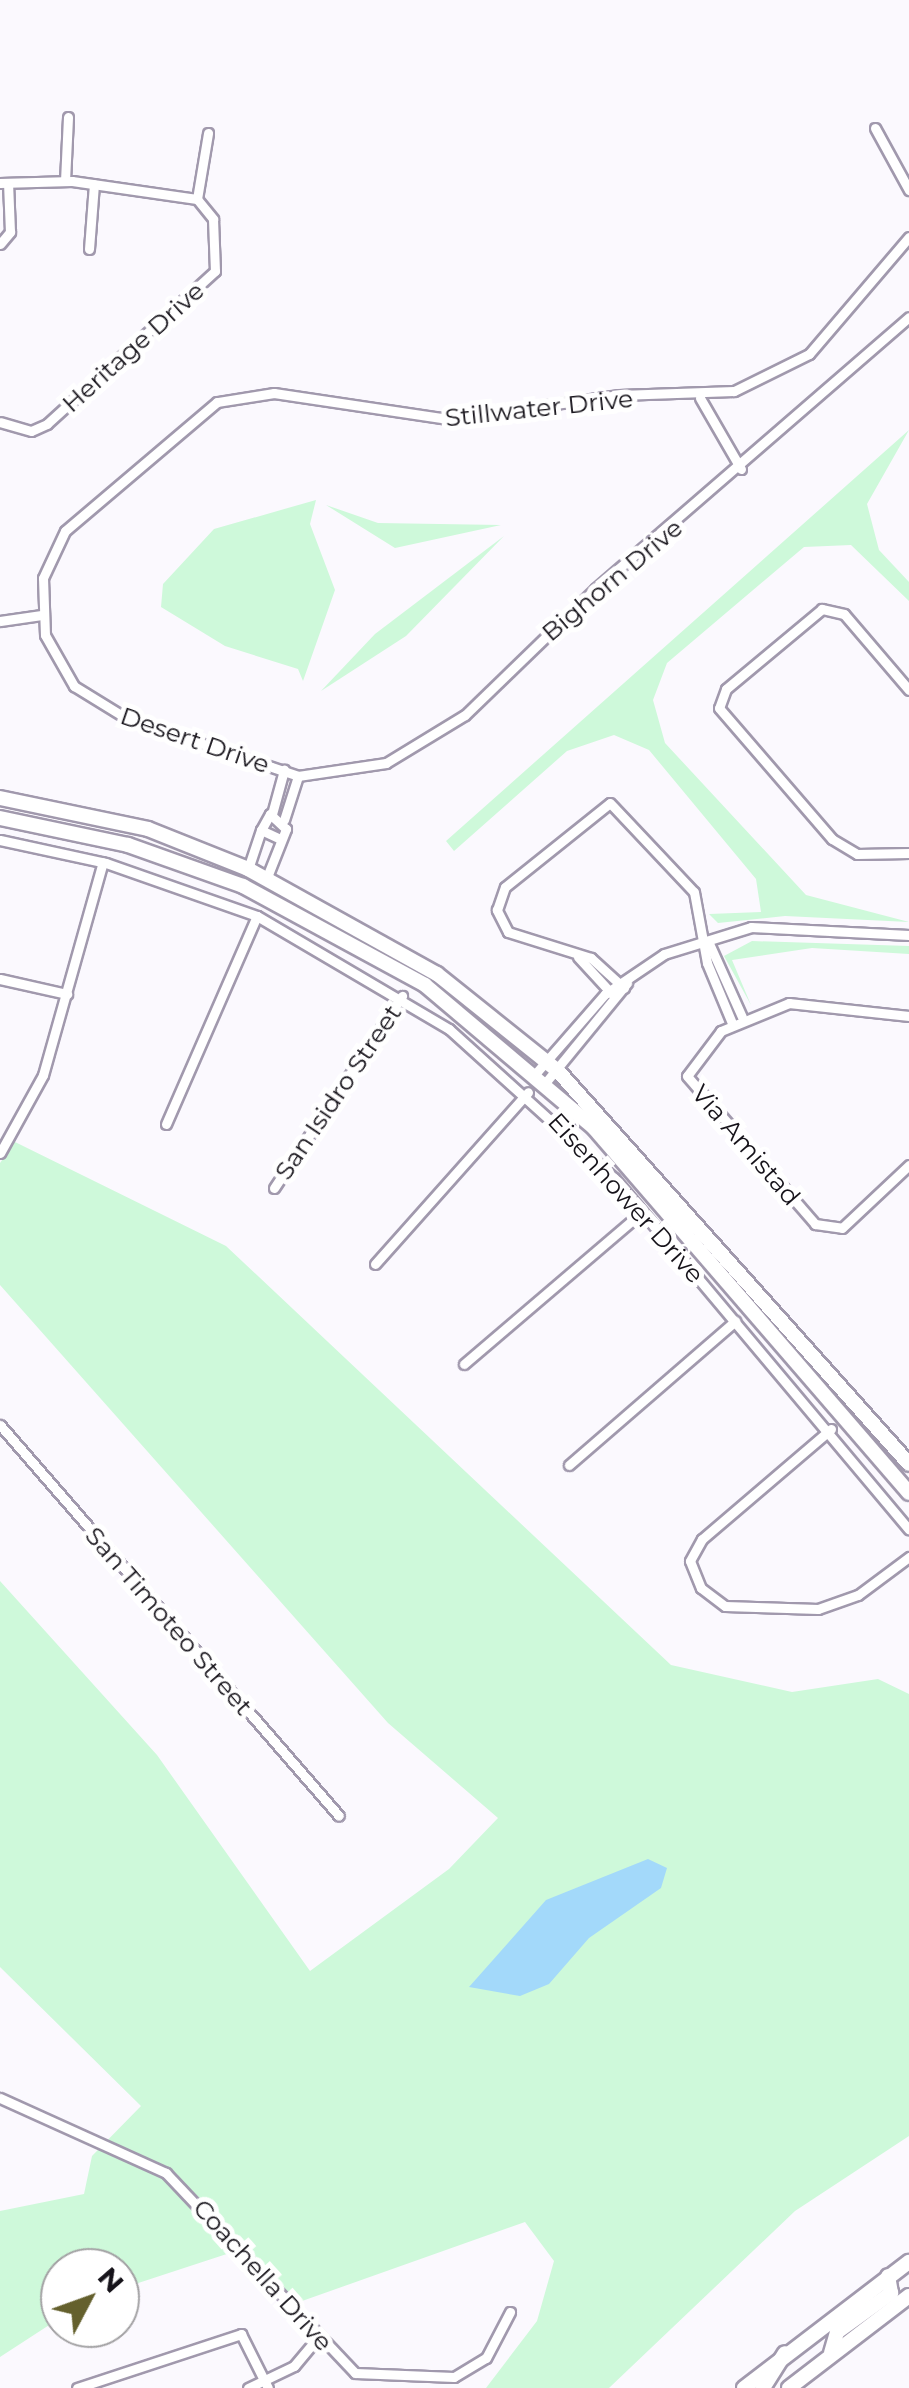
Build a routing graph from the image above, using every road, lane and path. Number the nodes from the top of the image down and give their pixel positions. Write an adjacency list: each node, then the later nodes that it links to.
1 (68, 117): 4 (street)
2 (875, 128): 7 (street)
3 (208, 134): 8 (street)
4 (66, 181): 5 (street); 6 (street)
5 (4, 183): 10 (street)
6 (94, 184): 8 (street); 11 (street)
7 (909, 190)
8 (197, 199): 14 (street, Heritage Drive)
9 (909, 236): 13 (street, Stillwater Drive)
10 (0, 244)
11 (88, 248)
12 (909, 317): 15 (street, Bighorn Drive)
13 (700, 398): 15 (street); 16 (street, Stillwater Drive)
14 (0, 422)
15 (741, 469): 20 (street, Bighorn Drive)
16 (41, 615): 17 (street); 19 (street, Desert Drive)
17 (0, 621)
18 (909, 690): 28 (street)
19 (284, 770): 20 (street, Bighorn Drive); 22 (street)
20 (298, 776): 24 (street)
21 (0, 798): 31 (main road, Eisenhower Drive)
22 (272, 814): 24 (street); 25 (street)
23 (0, 818): 29 (main road, Eisenhower Drive)
24 (284, 820): 26 (street)
25 (261, 830): 26 (street); 31 (street)
26 (278, 838): 32 (street)
27 (0, 840): 30 (street, Eisenhower Drive)
28 (909, 852)
29 (163, 857): 32 (main road); 47 (main road, Eisenhower Drive)
30 (104, 862): 33 (street, Eisenhower Drive); 39 (street)
31 (248, 869): 32 (main road, Eisenhower Drive)
32 (266, 877): 47 (main road, Eisenhower Drive)
33 (257, 916): 41 (street, Eisenhower Drive); 49 (street)
34 (909, 934): 35 (street)
35 (706, 938): 36 (street); 38 (street); 44 (street); 45 (street)
36 (578, 957): 38 (street); 40 (street)
37 (0, 979): 39 (street)
38 (622, 986): 40 (street)
39 (67, 994): 50 (street)
40 (613, 995): 43 (street); 46 (street)
41 (402, 996): 48 (street, Eisenhower Drive); 52 (street, San Isidro Street)
42 (909, 1016): 44 (street, Via Amistad)
43 (584, 1018): 46 (street); 47 (street)
44 (742, 1018): 45 (street, Via Amistad)
45 (732, 1024): 51 (street, Via Amistad)
46 (594, 1027): 47 (street)
47 (546, 1071): 59 (main road, Eisenhower Drive); 61 (main road, Eisenhower Drive)
48 (528, 1092): 53 (street, Eisenhower Drive); 54 (street)
49 (166, 1124)
50 (0, 1153)
51 (909, 1165)
52 (274, 1188)
53 (642, 1212): 55 (street, Eisenhower Drive); 56 (street)
54 (375, 1264)
55 (735, 1320): 58 (street, Eisenhower Drive); 60 (street)
56 (464, 1364)
57 (0, 1425): 64 (street, San Timoteo Street)
58 (831, 1429): 62 (street, Eisenhower Drive); 63 (street)
59 (909, 1464)
60 (570, 1465)
61 (909, 1493)
62 (909, 1530)
63 (909, 1557)
64 (339, 1816)
65 (0, 2098): 70 (street, Coachella Drive)
66 (909, 2262): 67 (main road)
67 (888, 2276): 71 (main road); 72 (main road)
68 (909, 2296): 72 (main road)
69 (510, 2312): 70 (street, Coachella Drive)
70 (316, 2340): 73 (street)
71 (785, 2352): 76 (main road); 77 (main road)
72 (831, 2353): 78 (main road)
73 (267, 2385): 74 (street); 75 (street)
74 (77, 2388)
75 (248, 2388)
76 (744, 2388)
77 (763, 2388)
78 (789, 2388)

